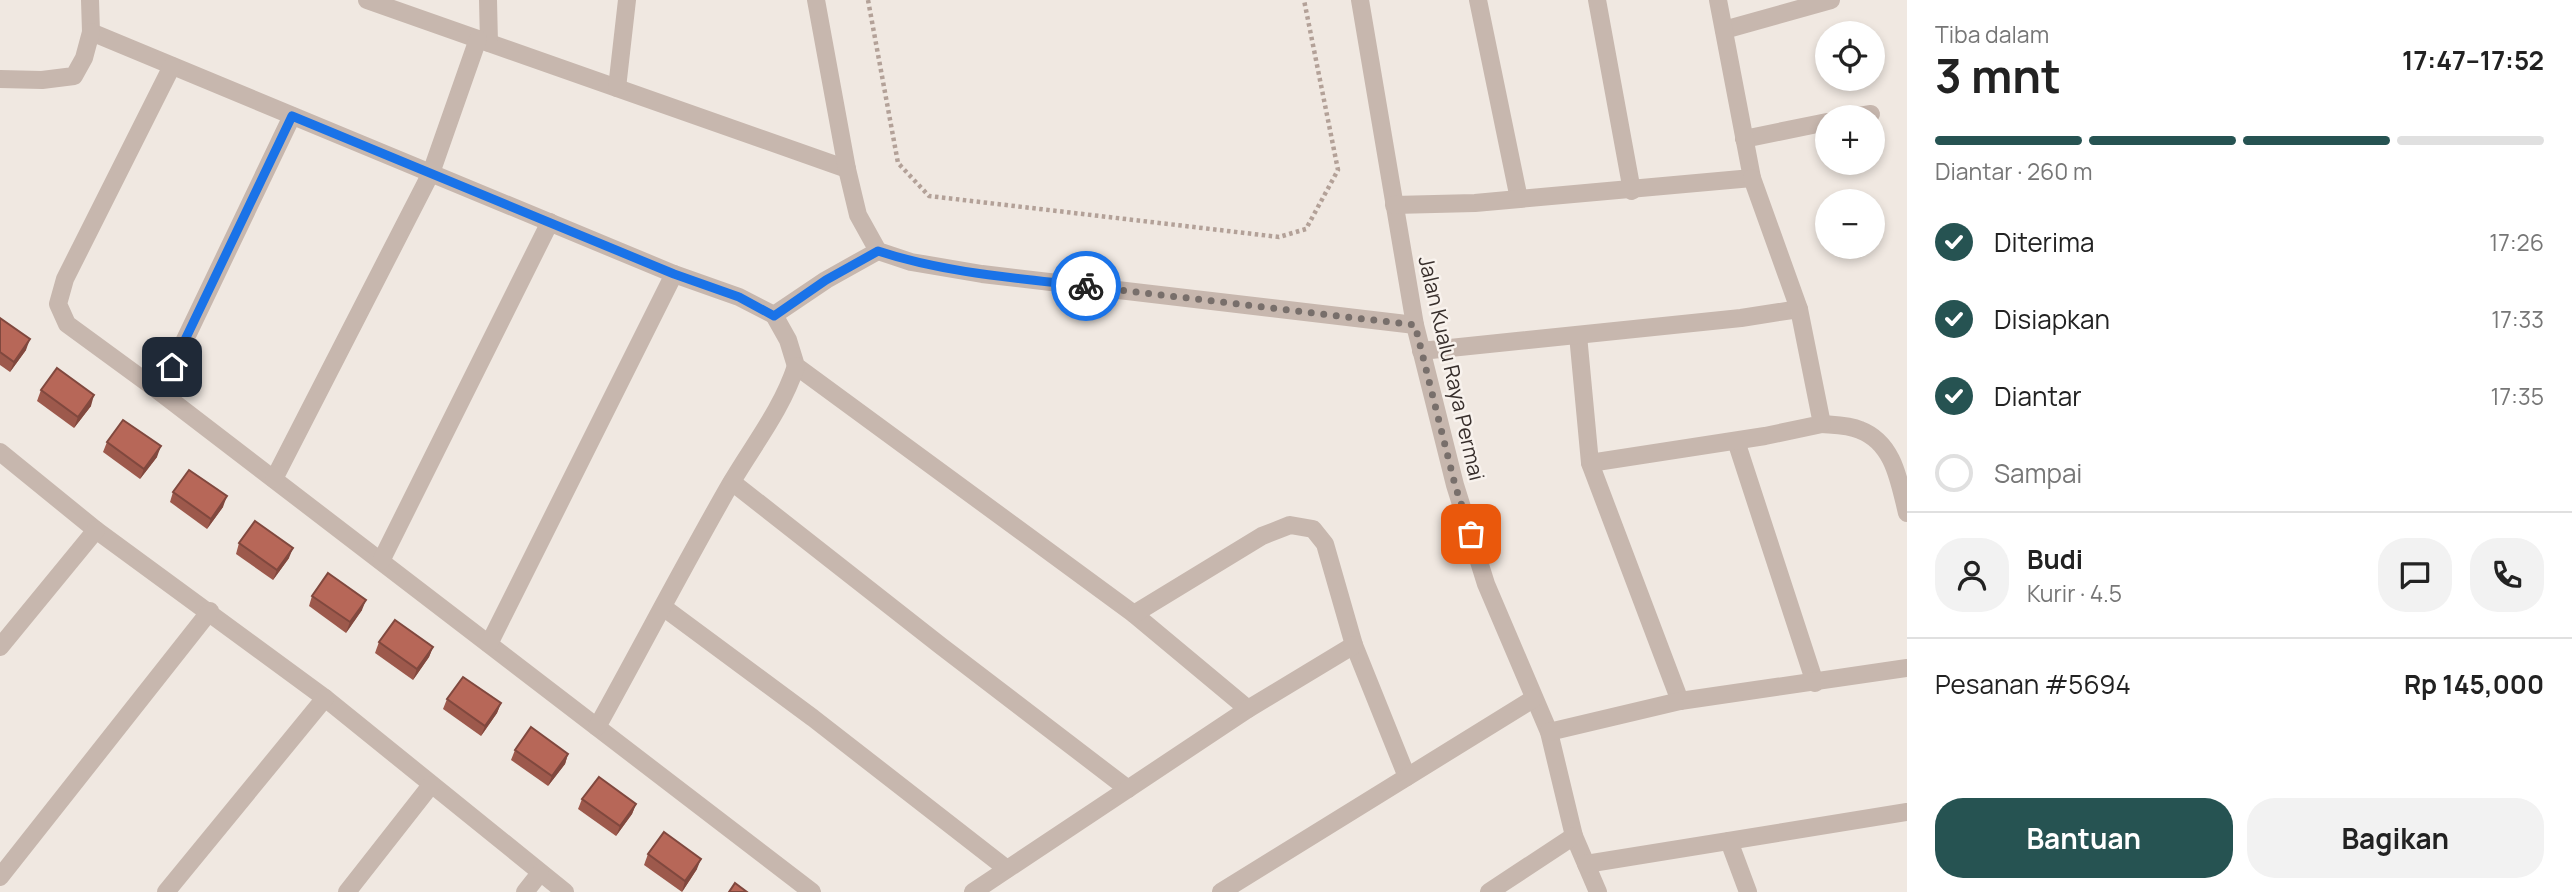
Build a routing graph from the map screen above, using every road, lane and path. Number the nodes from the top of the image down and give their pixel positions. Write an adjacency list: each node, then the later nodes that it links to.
1 (90, 0): 14 (street)
2 (367, 0): 15 (street)
3 (488, 0): 15 (street)
4 (626, 0): 18 (street)
5 (816, 0): 22 (street)
6 (868, 0): 7 (path)
7 (1304, 0)
8 (1360, 0): 27 (street, Jalan Kualu Raya Permai)
9 (1478, 0): 26 (street)
10 (1597, 0): 25 (street)
11 (1718, 0): 13 (street)
12 (1831, 0): 13 (street)
13 (1724, 30): 21 (street)
14 (91, 32): 16 (street); 17 (street)
15 (484, 41): 18 (street); 23 (street)
16 (172, 66): 19 (street); 37 (street)
17 (0, 79)
18 (617, 88): 22 (street)
19 (292, 116): 23 (street); 37 (street)
20 (1815, 124): 21 (street)
21 (1744, 139): 24 (street)
22 (847, 169): 29 (street)
23 (431, 173): 28 (street); 42 (street)
24 (1752, 178): 25 (street); 31 (street)
25 (1632, 191): 26 (street)
26 (1519, 199): 27 (street)
27 (1394, 205): 33 (street, Jalan Kualu Raya Permai)
28 (550, 222): 30 (street); 46 (street)
29 (878, 251): 32 (street); 33 (street)
30 (674, 274): 32 (street); 50 (street)
31 (1799, 309): 34 (street); 38 (street)
32 (774, 316): 36 (street)
33 (1415, 325): 35 (street, Jalan Kualu Raya Permai)
34 (1578, 335): 35 (street); 41 (street)
35 (1422, 351): 56 (street, Jalan Kualu Raya Permai)
36 (796, 366): 43 (street); 49 (street)
37 (160, 392): 42 (street)
38 (1822, 424): 39 (street); 44 (street)
39 (1736, 441): 41 (street); 54 (street)
40 (0, 452): 45 (street)
41 (1590, 463): 57 (street)
42 (274, 479): 46 (street)
43 (732, 482): 47 (street); 63 (street)
44 (1907, 513)
45 (96, 530): 48 (street); 52 (street)
46 (381, 561): 50 (street)
47 (663, 607): 59 (street); 68 (street)
48 (210, 611): 55 (street); 70 (street)
49 (1134, 614): 51 (street); 58 (street)
50 (489, 644): 59 (street)
51 (1354, 645): 58 (street); 61 (street)
52 (0, 647)
53 (1907, 668): 54 (street)
54 (1815, 683): 57 (street)
55 (326, 698): 62 (street); 72 (street)
56 (1533, 699): 60 (street, Jalan Kualu Raya Permai); 61 (street)
57 (1681, 701): 60 (street)
58 (1248, 709): 63 (street)
59 (597, 727): 76 (street)
60 (1549, 732): 65 (street, Jalan Kualu Raya Permai)
61 (1407, 777): 71 (street)
62 (430, 785): 69 (street); 73 (street)
63 (1129, 789): 68 (street)
64 (1907, 812): 66 (street)
65 (1574, 836): 67 (street, Jalan Kualu Raya Permai); 78 (street)
66 (1729, 841): 67 (street); 80 (street)
67 (1586, 864): 79 (street, Jalan Kualu Raya Permai)
68 (1007, 869): 77 (street)
69 (540, 873): 74 (street); 75 (street)
70 (0, 877)
71 (1224, 891)
72 (166, 892)
73 (347, 892)
74 (525, 892)
75 (565, 892)
76 (812, 892)
77 (973, 892)
78 (1489, 892)
79 (1598, 892)
80 (1748, 892)

